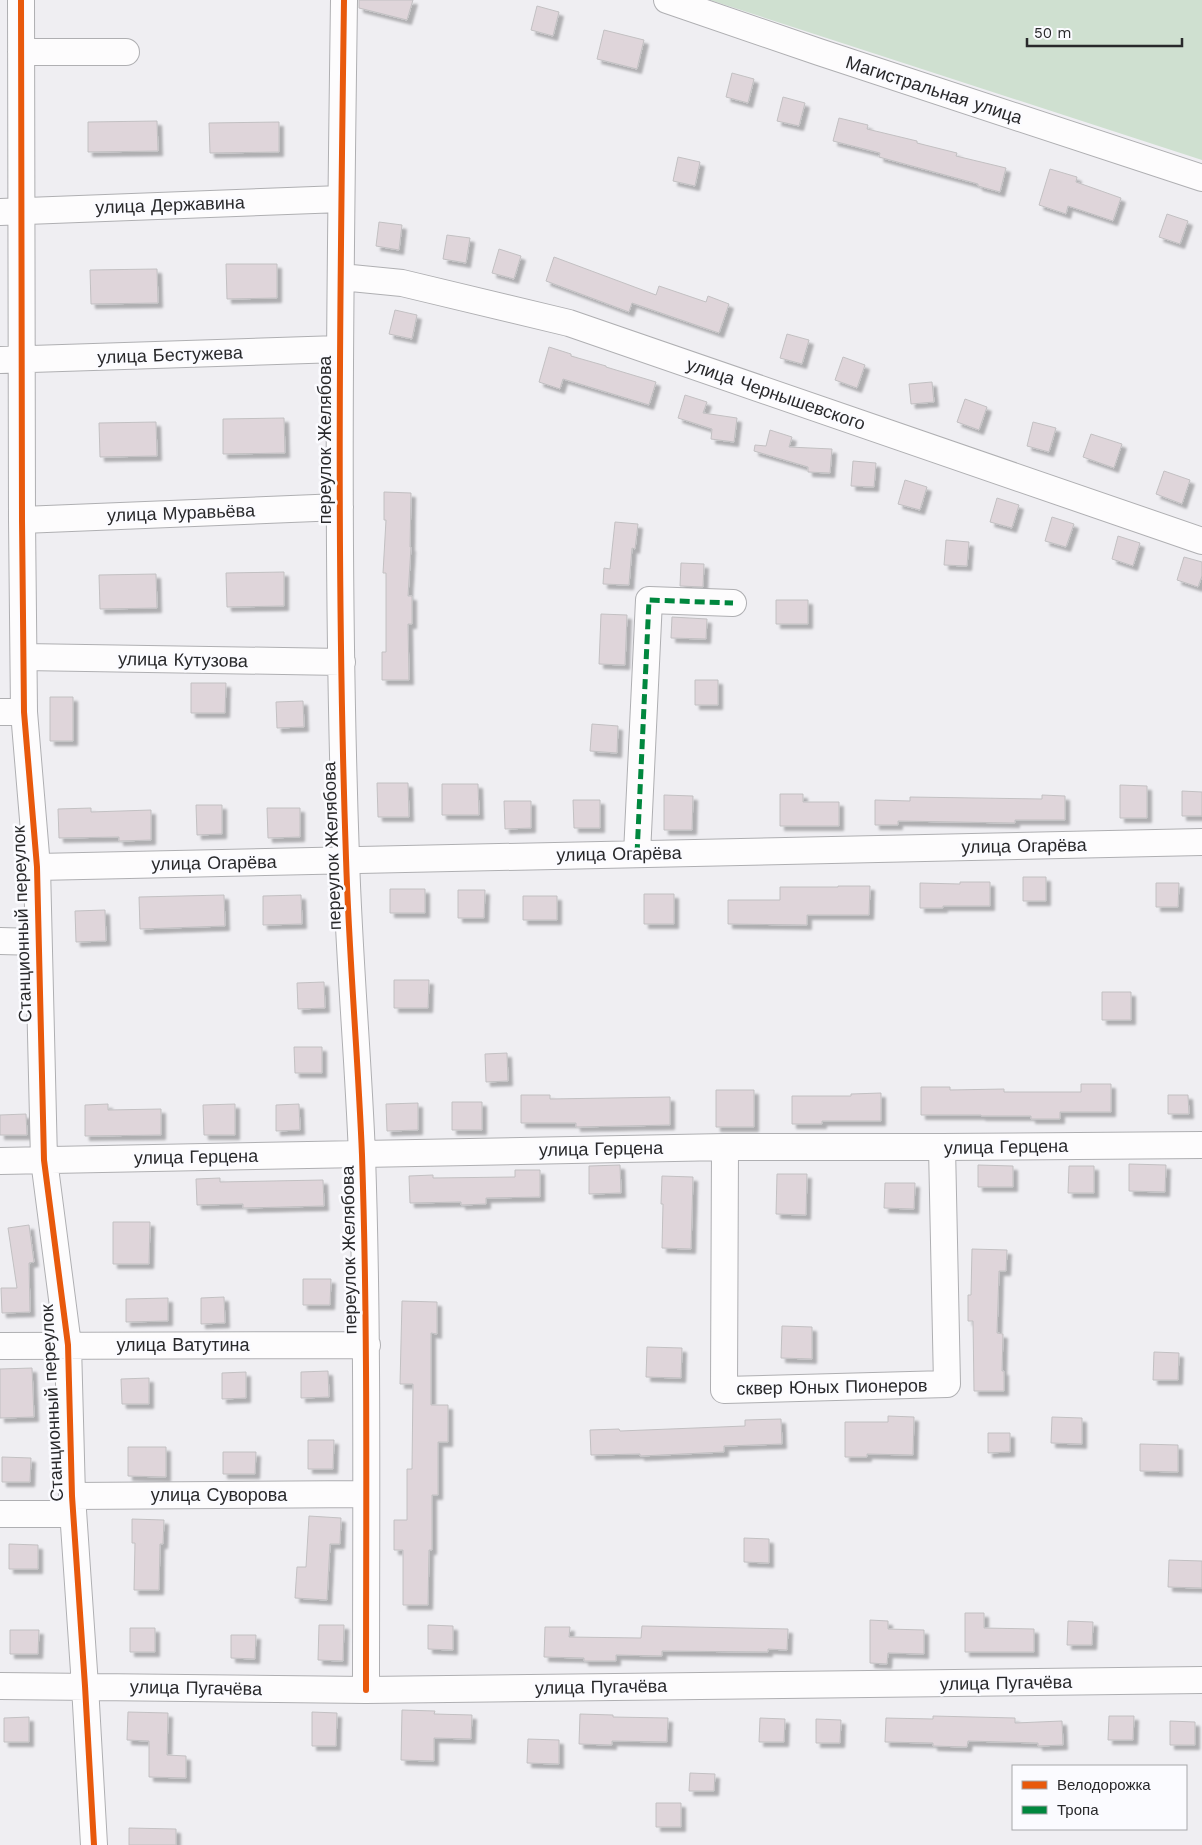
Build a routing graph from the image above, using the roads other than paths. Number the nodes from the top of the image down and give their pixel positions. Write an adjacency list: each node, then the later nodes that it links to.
1 (21, 0): 5 (street, Станционный переулок)
2 (344, 0): 7 (street, переулок Желябова)
3 (667, 0): 6 (street, Магистральная улица)
4 (126, 52): 5 (street)
5 (14, 64): 8 (street, Станционный переулок)
6 (1202, 178)
7 (341, 199): 8 (street, улица Державина); 9 (street, переулок Желябова)
8 (10, 212): 11 (street, Станционный переулок)
9 (341, 277): 10 (street, переулок Желябова); 14 (street, улица Чернышевского)
10 (340, 349): 11 (street, улица Бестужева); 12 (street, переулок Желябова)
11 (11, 360): 13 (street, Станционный переулок)
12 (340, 506): 13 (street, улица Муравьёва); 17 (street, переулок Желябова)
13 (22, 520): 16 (street, Станционный переулок)
14 (1202, 542)
15 (734, 603): 20 (street)
16 (24, 658): 17 (street, улица Кутузова); 18 (street, Станционный переулок)
17 (342, 662): 21 (street, переулок Желябова)
18 (12, 712): 22 (street, Станционный переулок)
19 (1202, 842): 20 (street, улица Огарёва)
20 (637, 854): 21 (street, улица Огарёва)
21 (346, 859): 22 (street, улица Огарёва); 28 (street, переулок Желябова)
22 (37, 867): 24 (street, Станционный переулок)
23 (0, 941): 24 (street)
24 (38, 942): 29 (street, Станционный переулок)
25 (1202, 1145): 27 (street, улица Герцена)
26 (725, 1147): 27 (street, улица Герцена); 27 (street, сквер Юных Пионеров); 28 (street, улица Герцена)
27 (942, 1147)
28 (362, 1153): 29 (street, улица Герцена); 32 (street, переулок Желябова)
29 (44, 1160): 30 (street, улица Герцена); 31 (street, Станционный переулок)
30 (0, 1161)
31 (68, 1345): 32 (street, улица Ватутина); 33 (street, улица Ватутина); 35 (street, Станционный переулок)
32 (367, 1345): 34 (street, переулок Желябова)
33 (0, 1346)
34 (366, 1494): 35 (street, улица Суворова); 40 (street, переулок Желябова)
35 (72, 1505): 36 (street, улица Суворова); 39 (street, Станционный переулок)
36 (0, 1514)
37 (1202, 1680): 40 (street, улица Пугачёва)
38 (0, 1686): 39 (street, улица Пугачёва)
39 (85, 1686): 40 (street, улица Пугачёва); 41 (street, Станционный переулок)
40 (366, 1690)
41 (94, 1845)

